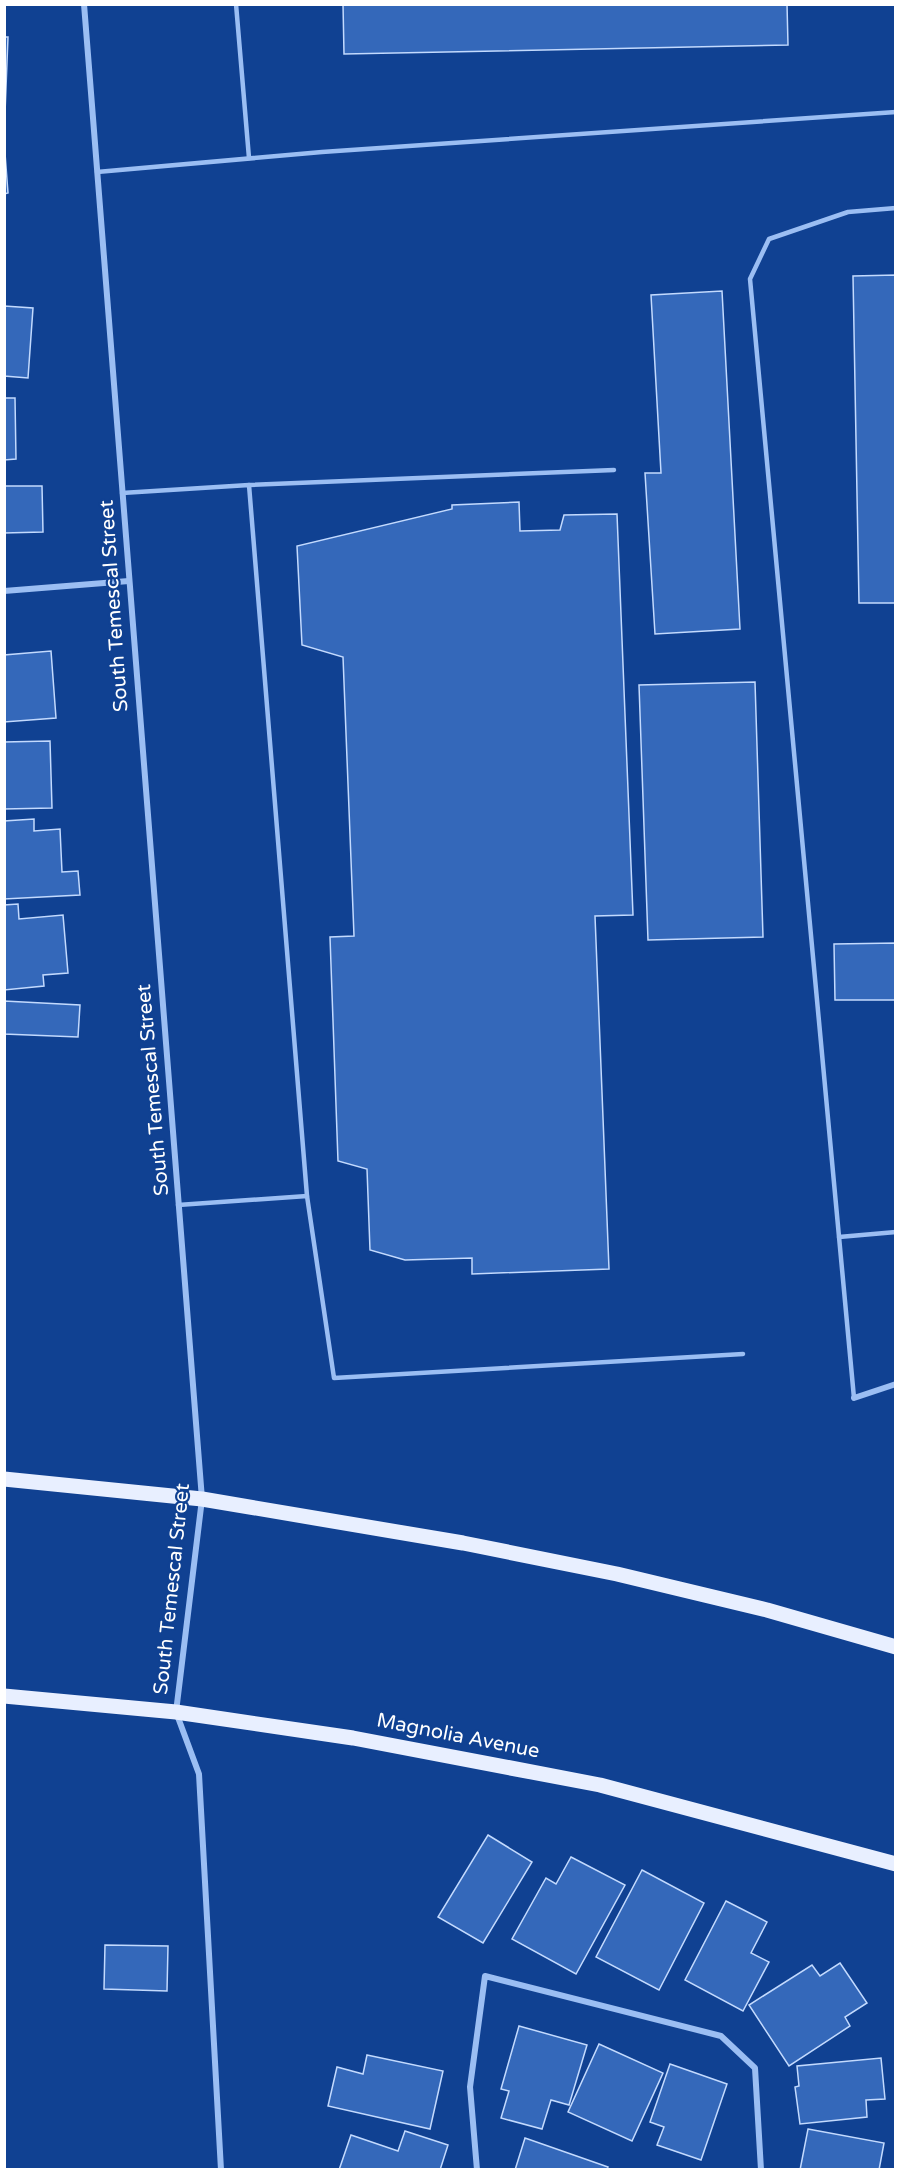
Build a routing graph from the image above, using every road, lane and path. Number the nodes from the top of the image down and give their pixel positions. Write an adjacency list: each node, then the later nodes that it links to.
1 (84, 4): 5 (street, South Temescal Street)
2 (236, 4): 4 (lane)
3 (896, 112): 4 (lane)
4 (249, 158): 5 (lane)
5 (97, 172): 9 (street, South Temescal Street)
6 (896, 208): 15 (lane)
7 (614, 470): 8 (lane)
8 (249, 485): 9 (lane); 12 (lane)
9 (122, 493): 10 (street, South Temescal Street)
10 (129, 581): 11 (street); 13 (street, South Temescal Street)
11 (4, 591)
12 (308, 1196): 13 (lane); 16 (lane)
13 (178, 1205): 20 (street, South Temescal Street)
14 (896, 1232): 15 (lane)
15 (839, 1237): 18 (lane)
16 (743, 1354)
17 (896, 1384): 18 (street)
18 (854, 1398)
19 (4, 1479): 20 (main road)
20 (202, 1500): 21 (main road); 23 (street, South Temescal Street)
21 (896, 1647)
22 (4, 1696): 23 (main road, Magnolia Avenue)
23 (176, 1712): 24 (main road, Magnolia Avenue); 25 (street, South Temescal Street)
24 (896, 1864)
25 (221, 2169)
26 (477, 2169): 27 (street)
27 (761, 2169)

